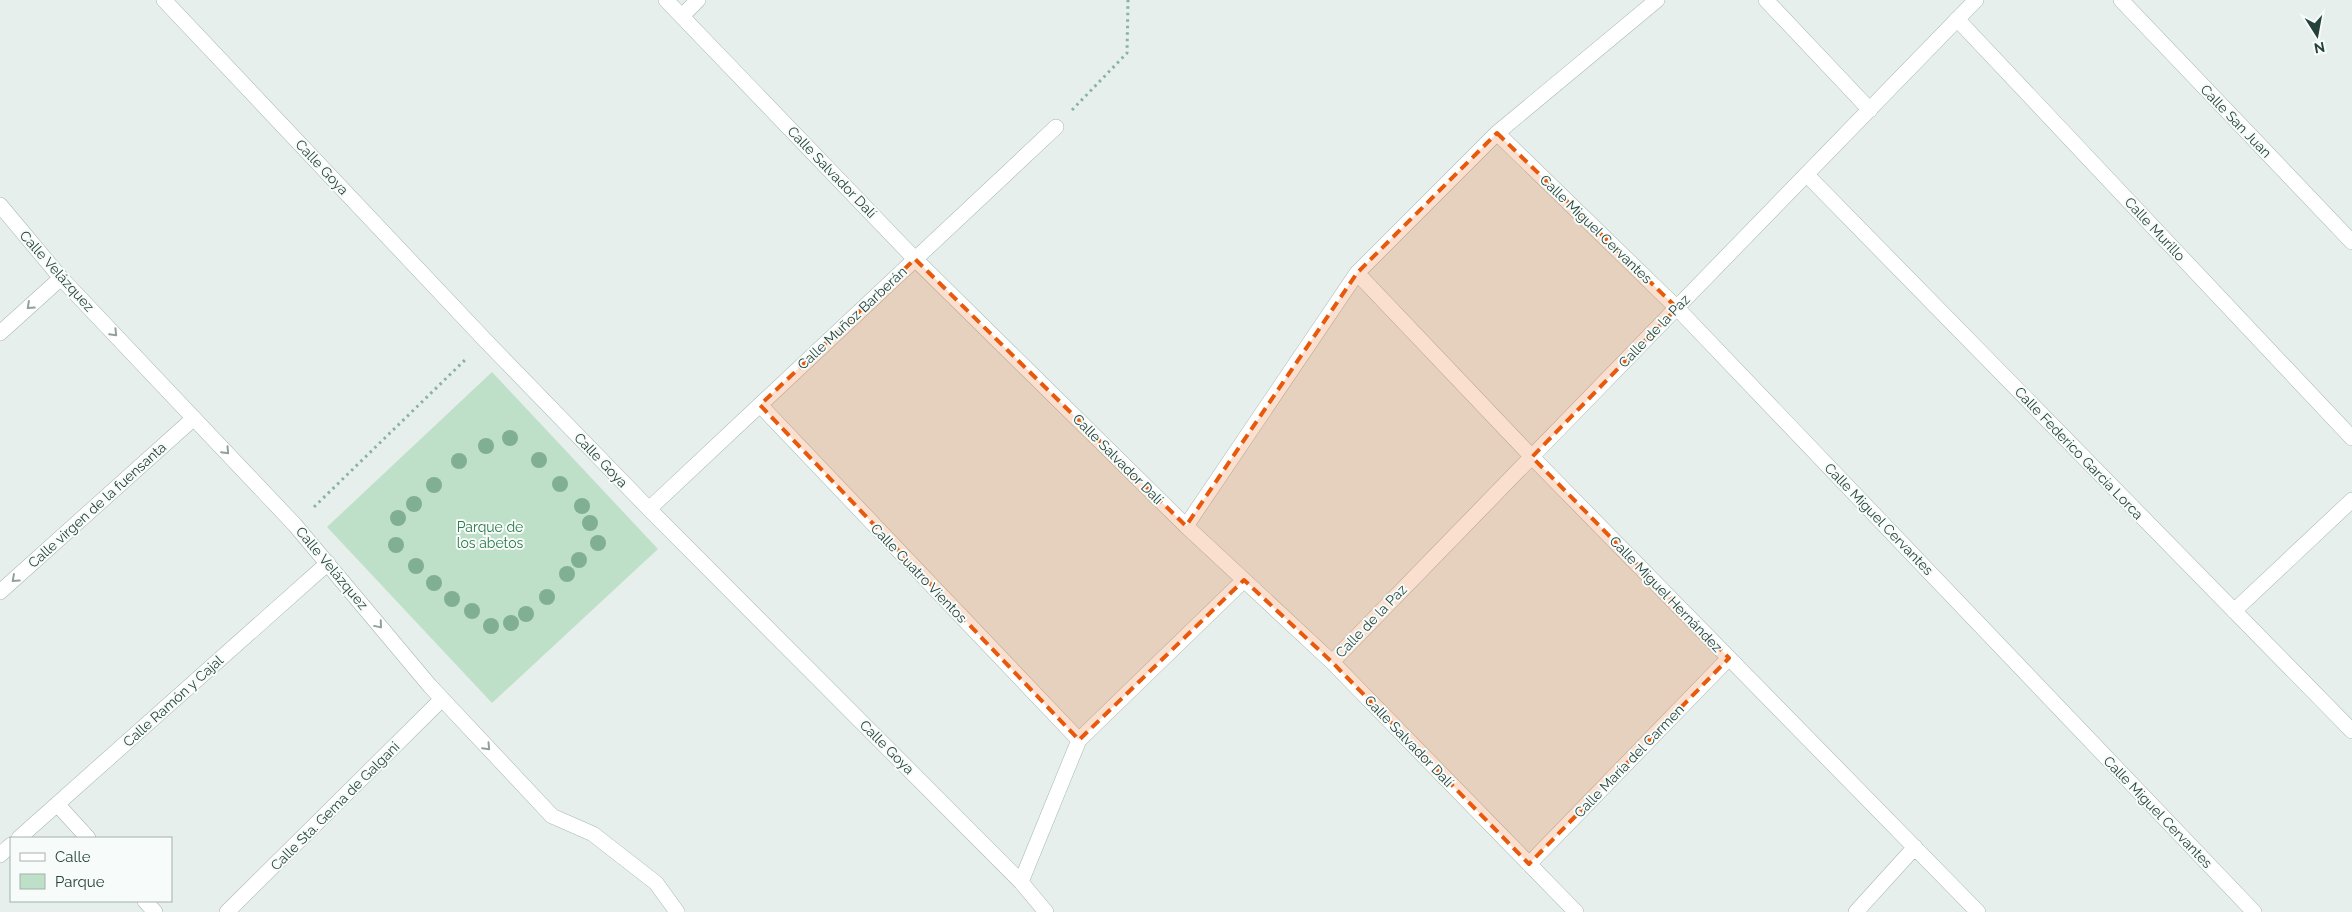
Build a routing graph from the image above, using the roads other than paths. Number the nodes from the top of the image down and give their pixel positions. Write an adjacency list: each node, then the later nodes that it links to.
1 (164, 0): 26 (street, Calle Goya)
2 (666, 0): 8 (street, Calle Salvador Dalí)
3 (698, 0): 8 (street)
4 (1657, 0): 12 (street)
5 (1766, 0): 10 (street)
6 (1976, 0): 9 (street, Calle de la Paz)
7 (2121, 0): 15 (street, Calle San Juan)
8 (682, 16): 16 (street, Calle Salvador Dalí)
9 (1957, 19): 10 (street, Calle de la Paz); 23 (street, Calle Murillo)
10 (1870, 110): 13 (street, Calle de la Paz)
11 (1056, 127): 16 (street, Calle Muñoz Barberán)
12 (1497, 133): 17 (street); 19 (street, Calle Miguel Cervantes)
13 (1807, 175): 19 (street, Calle de la Paz); 31 (street, Calle Federico García Lorca)
14 (0, 205): 18 (street, Calle Velázquez)
15 (2352, 242)
16 (915, 259): 21 (street, Calle Muñoz Barberán); 27 (street, Calle Salvador Dalí)
17 (1357, 273): 24 (street, Calle Miguel Hernández); 27 (street)
18 (61, 278): 20 (street, one-way to 20); 22 (street, Calle Velázquez, one-way to 22)
19 (1677, 308): 24 (street, Calle de la Paz); 53 (street, Calle Miguel Cervantes)
20 (0, 333)
21 (760, 405): 26 (street, Calle Muñoz Barberán); 36 (street, Calle Cuatro Vientos)
22 (194, 418): 28 (street, Calle Velázquez, one-way to 28); 30 (street, Calle virgen de la fuensanta, one-way to 30)
23 (2352, 438)
24 (1532, 457): 32 (street, Calle Miguel Hernández); 33 (street, Calle de la Paz)
25 (2352, 500): 31 (street)
26 (649, 509): 44 (street, Calle Goya)
27 (1186, 526): 29 (street, Calle Salvador Dalí)
28 (328, 563): 34 (street, Calle Velázquez, one-way to 34); 37 (street, Calle Ramón y Cajal)
29 (1244, 580): 33 (street, Calle Salvador Dalí); 36 (street)
30 (0, 592)
31 (2234, 611): 35 (street, Calle Federico García Lorca)
32 (1730, 658): 41 (street, Calle Miguel Hernández); 43 (street, Calle María del Carmen)
33 (1332, 662): 43 (street, Calle Salvador Dalí)
34 (442, 699): 47 (street, Calle Sta. Gema de Galgani); 48 (street, Calle Velázquez, one-way to 48)
35 (2352, 730)
36 (1079, 740): 44 (street)
37 (57, 804): 38 (street, Calle Ramón y Cajal); 39 (street)
38 (20, 837)
39 (87, 837)
40 (10, 846): 42 (street)
41 (1914, 847): 51 (street); 52 (street, Calle Miguel Hernández)
42 (0, 855)
43 (1529, 864): 50 (street, Calle Salvador Dalí)
44 (1021, 882): 49 (street, Calle Goya)
45 (146, 902): 46 (street)
46 (155, 912)
47 (227, 912)
48 (677, 912)
49 (1046, 912)
50 (1576, 912)
51 (1856, 912)
52 (1978, 912)
53 (2254, 912)

